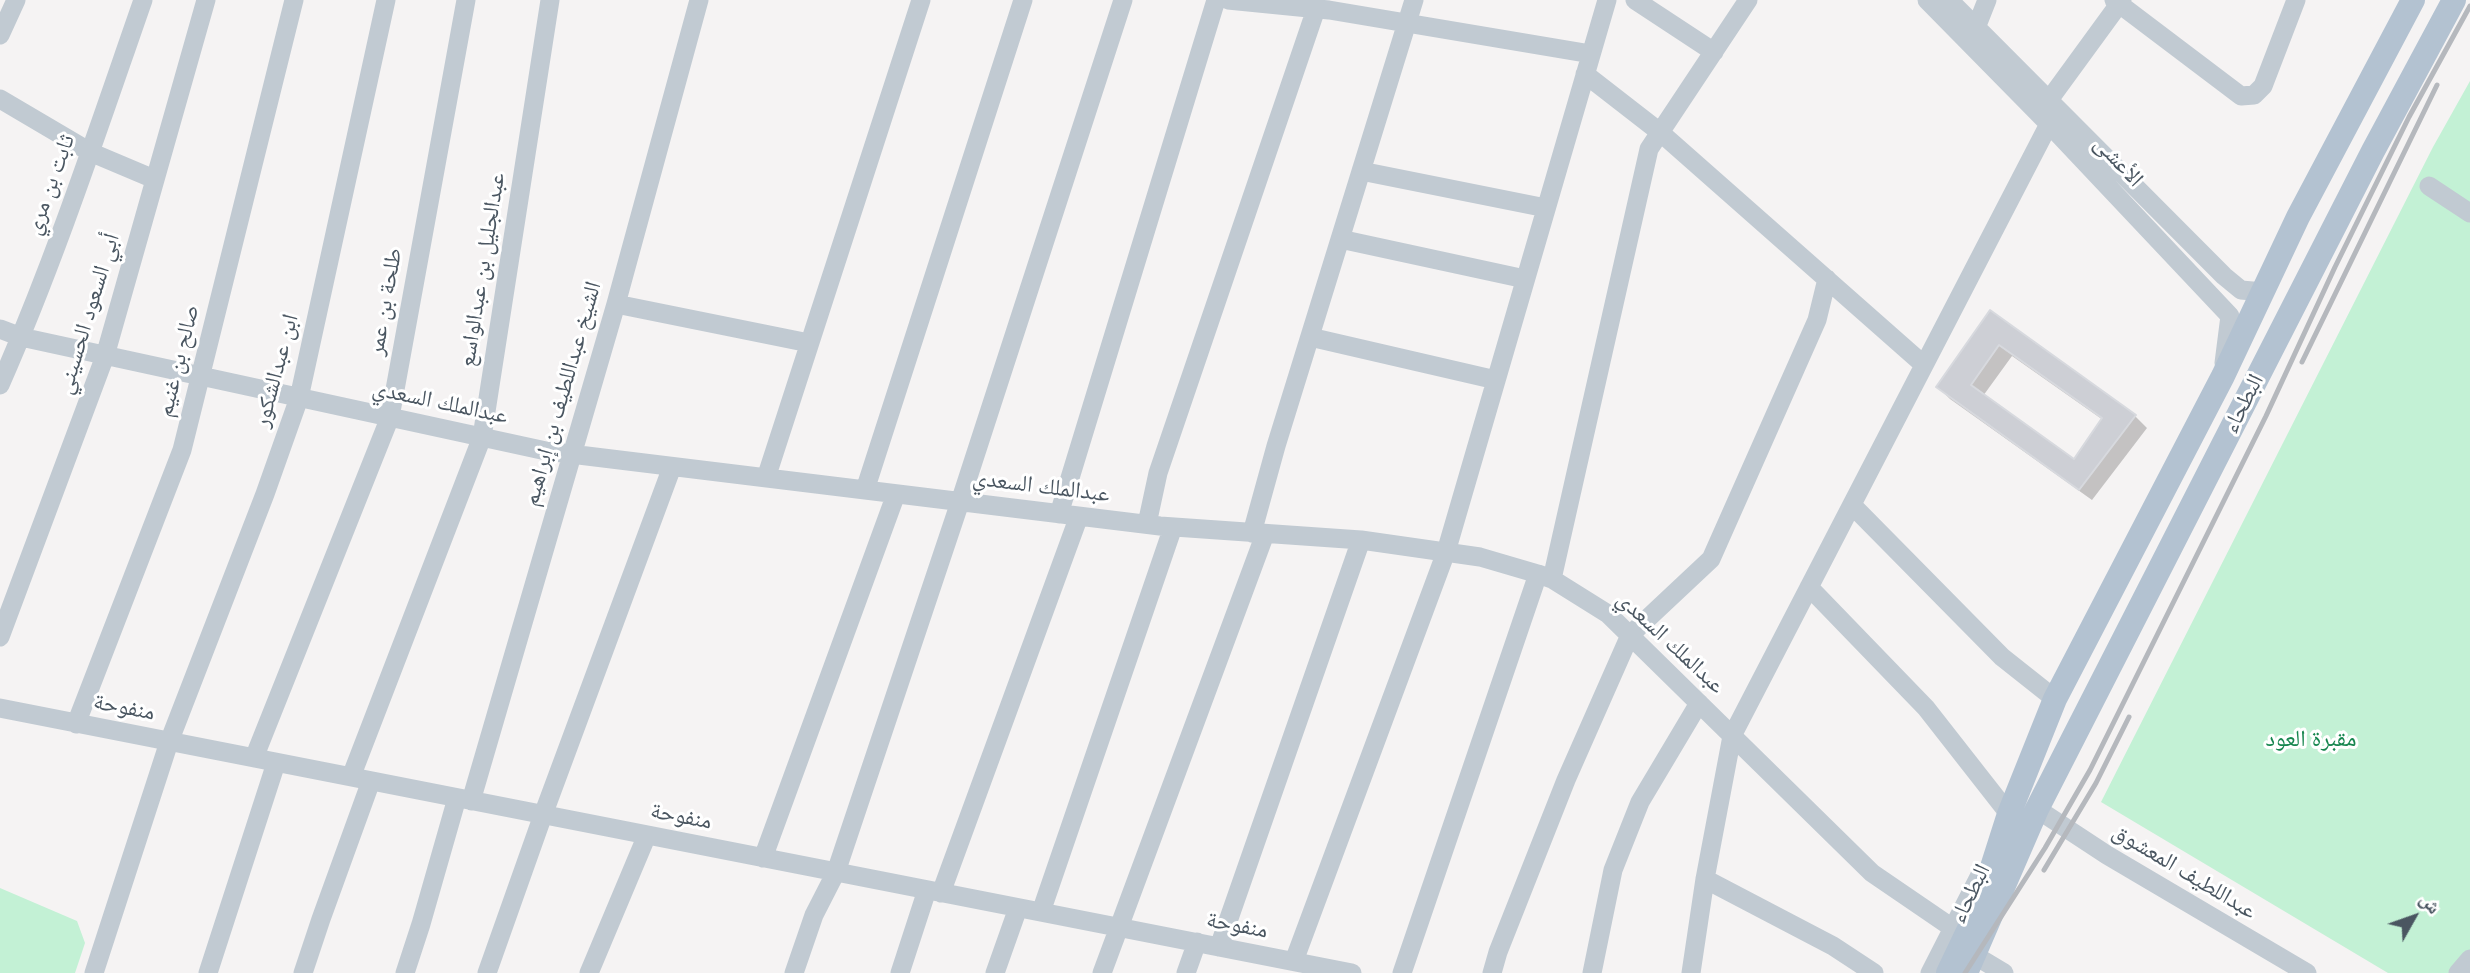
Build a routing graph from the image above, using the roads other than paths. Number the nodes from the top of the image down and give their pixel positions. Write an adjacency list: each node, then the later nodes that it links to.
1 (16, 0): 27 (street)
2 (143, 0): 36 (street, ثابت بن مري)
3 (206, 0): 38 (street, أبي السعود الحسيني)
4 (294, 0): 54 (street, صالح بن غنيم)
5 (386, 0): 57 (street, ابن عبدالشكور)
6 (466, 0): 58 (street, طلحة بن عمر)
7 (550, 0): 59 (street, عبدالجليل بن عبدالواسع)
8 (699, 0): 46 (street, الشيخ عبداللطيف بن إبراهيم)
9 (921, 0): 50 (street)
10 (1023, 0): 63 (street)
11 (1123, 0): 65 (street)
12 (1216, 0): 67 (street)
13 (1228, 0): 25 (street)
14 (1414, 0): 26 (street)
15 (1607, 0): 30 (street)
16 (1635, 0): 29 (street)
17 (1748, 0): 29 (street)
18 (1927, 0): 24 (street, الأعشى)
19 (1987, 0): 28 (street)
20 (2296, 0): 23 (street)
21 (2413, 0): 45 (main road, البطحاء)
22 (2454, 0): 88 (main road, البطحاء)
23 (2118, 1): 33 (street)
24 (1951, 6): 28 (street, الأعشى)
25 (1316, 9): 26 (street); 68 (street)
26 (1406, 24): 30 (street); 37 (street)
27 (0, 35)
28 (1973, 36): 33 (street, الأعشى); 34 (street, الأعشى)
29 (1714, 51): 35 (street)
30 (1591, 54): 31 (street)
31 (1585, 74): 35 (street); 40 (street)
32 (0, 99): 36 (street)
33 (2049, 100): 45 (street, الأعشى)
34 (2049, 124): 52 (street); 53 (street, الأعشى)
35 (1661, 133): 44 (street); 73 (street)
36 (90, 152): 38 (street); 48 (street, ثابت بن مري)
37 (1361, 171): 40 (street); 42 (street)
38 (154, 179): 51 (street, أبي السعود الحسيني)
39 (2428, 186): 41 (street)
40 (1546, 208): 43 (street)
41 (2470, 213)
42 (1340, 239): 43 (street); 49 (street)
43 (1525, 279): 55 (street)
44 (1827, 279): 52 (street); 75 (street)
45 (2264, 292): 53 (main road, البطحاء)
46 (616, 304): 50 (street); 60 (street, الشيخ عبداللطيف بن إبراهيم)
47 (0, 329): 48 (street, عبدالملك السعدي)
48 (21, 337): 51 (street, عبدالملك السعدي); 56 (street, ثابت بن مري)
49 (1310, 337): 55 (street); 70 (street)
50 (809, 343): 62 (street)
51 (106, 356): 54 (street, عبدالملك السعدي); 76 (street, أبي السعود الحسيني)
52 (1924, 365): 66 (street)
53 (2223, 376): 77 (main road, البطحاء)
54 (202, 377): 57 (street, عبدالملك السعدي); 80 (street, صالح بن غنيم)
55 (1496, 380): 72 (street)
56 (0, 385)
57 (299, 398): 58 (street, عبدالملك السعدي); 82 (street, ابن عبدالشكور)
58 (390, 417): 59 (street, عبدالملك السعدي); 83 (street, طلحة بن عمر)
59 (482, 437): 60 (street, عبدالملك السعدي); 85 (street, عبدالجليل بن عبدالواسع)
60 (571, 454): 61 (street, عبدالملك السعدي); 87 (street, الشيخ عبداللطيف بن إبراهيم)
61 (672, 467): 62 (street, عبدالملك السعدي); 90 (street)
62 (766, 478): 63 (street, عبدالملك السعدي)
63 (865, 490): 64 (street, عبدالملك السعدي)
64 (896, 494): 65 (street, عبدالملك السعدي); 92 (street)
65 (960, 502): 67 (street, عبدالملك السعدي); 93 (street)
66 (1852, 505): 74 (street); 77 (street)
67 (1069, 515): 68 (street, عبدالملك السعدي); 95 (street)
68 (1147, 524): 69 (street, عبدالملك السعدي)
69 (1173, 527): 70 (street, عبدالملك السعدي); 97 (street)
70 (1258, 533): 71 (street, عبدالملك السعدي); 98 (street)
71 (1361, 540): 72 (street, عبدالملك السعدي); 100 (street)
72 (1446, 552): 73 (street, عبدالملك السعدي); 103 (street)
73 (1545, 576): 75 (street, عبدالملك السعدي); 116 (street)
74 (1809, 587): 81 (street); 89 (street)
75 (1630, 635): 78 (street, عبدالملك السعدي); 117 (street)
76 (0, 637)
77 (2055, 699): 89 (main road, البطحاء)
78 (1699, 703): 81 (street, عبدالملك السعدي); 118 (street)
79 (0, 709): 80 (street, منفوحة)
80 (76, 724): 82 (street, منفوحة)
81 (1732, 736): 94 (street); 101 (street, عبدالملك السعدي)
82 (169, 742): 83 (street, منفوحة); 104 (street, ابن عبدالشكور)
83 (254, 758): 84 (street, منفوحة)
84 (276, 763): 85 (street, منفوحة); 105 (street)
85 (351, 777): 86 (street, منفوحة)
86 (371, 781): 87 (street, منفوحة); 106 (street)
87 (464, 799): 90 (street, منفوحة); 107 (street, الشيخ عبداللطيف بن إبراهيم)
88 (2037, 809): 101 (main road, البطحاء); 123 (street, عبداللطيف المعشوق)
89 (2009, 814): 101 (main road, البطحاء)
90 (543, 815): 91 (street, منفوحة); 108 (street)
91 (647, 835): 92 (street, منفوحة); 109 (street)
92 (763, 858): 93 (street, منفوحة)
93 (836, 872): 95 (street, منفوحة); 110 (street)
94 (1705, 879): 119 (street); 120 (street)
95 (934, 891): 96 (street, منفوحة); 111 (street)
96 (1018, 908): 97 (street, منفوحة); 112 (street)
97 (1041, 912): 98 (street, منفوحة)
98 (1118, 927): 99 (street, منفوحة); 113 (street)
99 (1197, 942): 100 (street, منفوحة); 114 (street)
100 (1219, 947): 103 (street, منفوحة)
101 (1960, 956): 121 (street, البطحاء); 122 (street, عبدالملك السعدي)
102 (2470, 959): 124 (street)
103 (1284, 965): 115 (street, منفوحة)
104 (94, 973)
105 (208, 973)
106 (303, 973)
107 (405, 973)
108 (487, 973)
109 (589, 973)
110 (794, 973)
111 (900, 973)
112 (995, 973)
113 (1101, 973)
114 (1186, 973)
115 (1352, 973)
116 (1402, 973)
117 (1492, 973)
118 (1592, 973)
119 (1690, 973)
120 (1874, 973)
121 (1930, 973)
122 (2004, 973)
123 (2307, 973)
124 (2458, 973)

